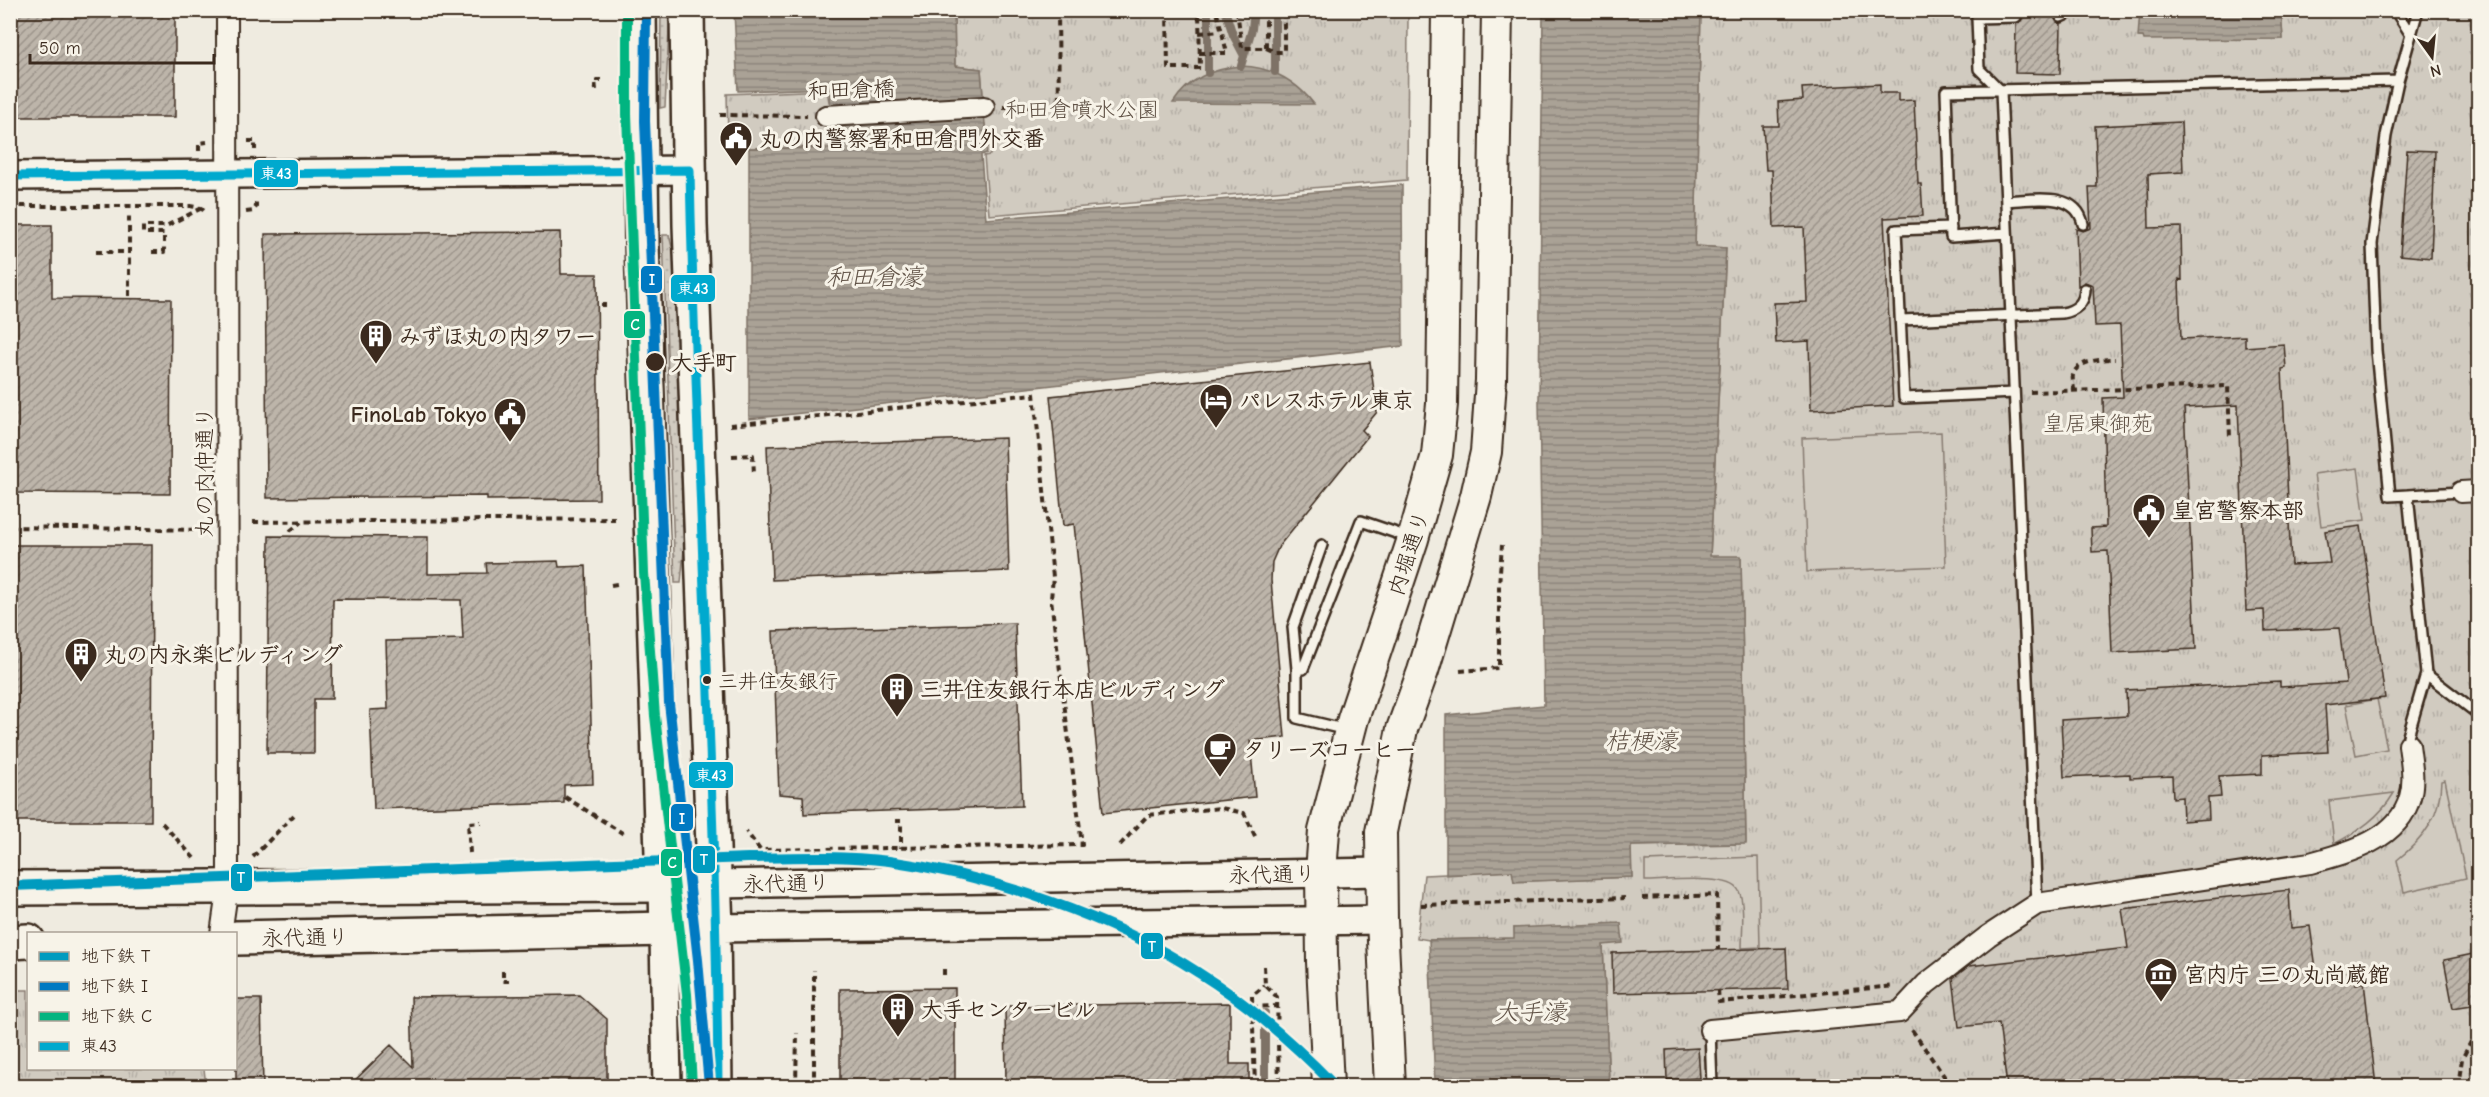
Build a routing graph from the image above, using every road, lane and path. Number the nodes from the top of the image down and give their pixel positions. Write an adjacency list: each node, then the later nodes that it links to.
1 (227, 10): 33 (street, 丸の内仲通り)
2 (639, 10): 31 (highway)
3 (687, 10): 30 (highway)
4 (1058, 10): 27 (path)
5 (1167, 10): 22 (path)
6 (1266, 10): 21 (path)
7 (1284, 10): 21 (path)
8 (1447, 10): 64 (main road, 内堀通り)
9 (1497, 10): 88 (main road)
10 (2076, 10): 17 (lane)
11 (2395, 10): 20 (lane)
12 (2418, 10): 20 (lane)
13 (1199, 11): 15 (path); 19 (path)
14 (1237, 11): 15 (path); 21 (path)
15 (1217, 12): 18 (path)
16 (2016, 17): 26 (lane)
17 (2061, 17)
18 (1220, 31): 19 (path); 22 (path)
19 (1199, 33): 22 (path)
20 (2411, 35): 24 (lane)
21 (1266, 48)
22 (1199, 53)
23 (601, 80): 25 (path)
24 (2398, 81): 26 (lane); 57 (lane)
25 (596, 90)
26 (2001, 91): 34 (lane); 40 (lane)
27 (984, 108): 29 (street, 和田倉橋)
28 (720, 115): 29 (path, 和田倉橋)
29 (826, 116)
30 (690, 170): 31 (main road); 92 (highway)
31 (640, 171): 33 (main road); 91 (highway)
32 (10, 176): 33 (main road)
33 (228, 176): 90 (street, 丸の内仲通り)
34 (2006, 201): 39 (lane); 41 (lane)
35 (10, 206): 44 (path)
36 (256, 207): 37 (path)
37 (253, 211)
38 (129, 213): 43 (path)
39 (2083, 224)
40 (1951, 228): 41 (lane); 48 (lane)
41 (2007, 233): 47 (lane)
42 (96, 252): 43 (path)
43 (129, 252): 46 (path)
44 (152, 252)
45 (2085, 289): 47 (lane)
46 (129, 296)
47 (2011, 315): 48 (lane); 51 (lane)
48 (1901, 320): 51 (lane)
49 (2115, 359): 50 (path)
50 (2074, 391): 51 (path); 53 (path)
51 (2014, 393): 96 (lane)
52 (730, 425): 84 (path)
53 (2230, 436)
54 (732, 456): 55 (path)
55 (754, 474)
56 (2470, 491): 57 (lane)
57 (2408, 495): 71 (lane)
58 (615, 519): 60 (path)
59 (253, 522): 60 (path)
60 (302, 522): 63 (path)
61 (10, 527): 62 (path)
62 (204, 530)
63 (290, 531)
64 (1413, 539): 69 (lane); 73 (main road, 内堀通り)
65 (1322, 545): 69 (lane)
66 (1502, 545): 70 (path)
67 (617, 584): 68 (path)
68 (611, 585)
69 (1297, 669): 73 (lane)
70 (1460, 671)
71 (2426, 674): 72 (lane); 74 (lane)
72 (2478, 714)
73 (1350, 731): 89 (main road, 内堀通り)
74 (2409, 745): 96 (street)
75 (566, 797): 81 (path)
76 (296, 813): 86 (path)
77 (895, 821): 84 (path)
78 (162, 822): 87 (path)
79 (481, 822): 85 (path)
80 (746, 831): 84 (path)
81 (627, 836)
82 (1256, 838): 83 (path)
83 (1120, 845)
84 (901, 848)
85 (470, 853)
86 (253, 857)
87 (194, 858)
88 (1381, 872): 89 (main road, 永代通り); 98 (main road)
89 (1322, 873): 92 (main road, 永代通り); 99 (main road, 内堀通り)
90 (228, 885): 91 (highway, 永代通り); 93 (highway, 永代通り); 102 (street, 丸の内仲通り)
91 (663, 885): 92 (main road, 永代通り); 101 (main road)
92 (715, 885): 100 (highway)
93 (10, 888)
94 (1625, 898): 97 (path)
95 (1642, 898): 106 (path)
96 (2037, 904): 113 (street)
97 (1421, 905)
98 (1382, 920): 99 (main road, 永代通り); 129 (main road)
99 (1323, 921): 100 (main road, 永代通り); 128 (main road, 内堀通り)
100 (716, 928): 101 (highway, 永代通り); 123 (main road)
101 (665, 930): 103 (highway, 永代通り); 122 (main road)
102 (221, 932)
103 (237, 938)
104 (27, 941): 105 (highway)
105 (10, 942)
106 (1718, 950)
107 (1264, 966): 114 (path)
108 (944, 969): 111 (path)
109 (814, 970): 125 (path)
110 (503, 971): 112 (path)
111 (944, 977)
112 (509, 981)
113 (1926, 984): 115 (path); 118 (street)
114 (1265, 985): 116 (path); 117 (path)
115 (1718, 990)
116 (1278, 1006): 117 (path); 127 (path)
117 (1252, 1007): 126 (path)
118 (1899, 1012): 120 (street); 131 (path)
119 (2478, 1028): 132 (path)
120 (1710, 1030): 130 (lane)
121 (797, 1033): 124 (path)
122 (667, 1086)
123 (718, 1086)
124 (796, 1086)
125 (814, 1086)
126 (1255, 1086)
127 (1279, 1086)
128 (1328, 1086)
129 (1390, 1086)
130 (1712, 1086)
131 (1951, 1086)
132 (2458, 1086)

